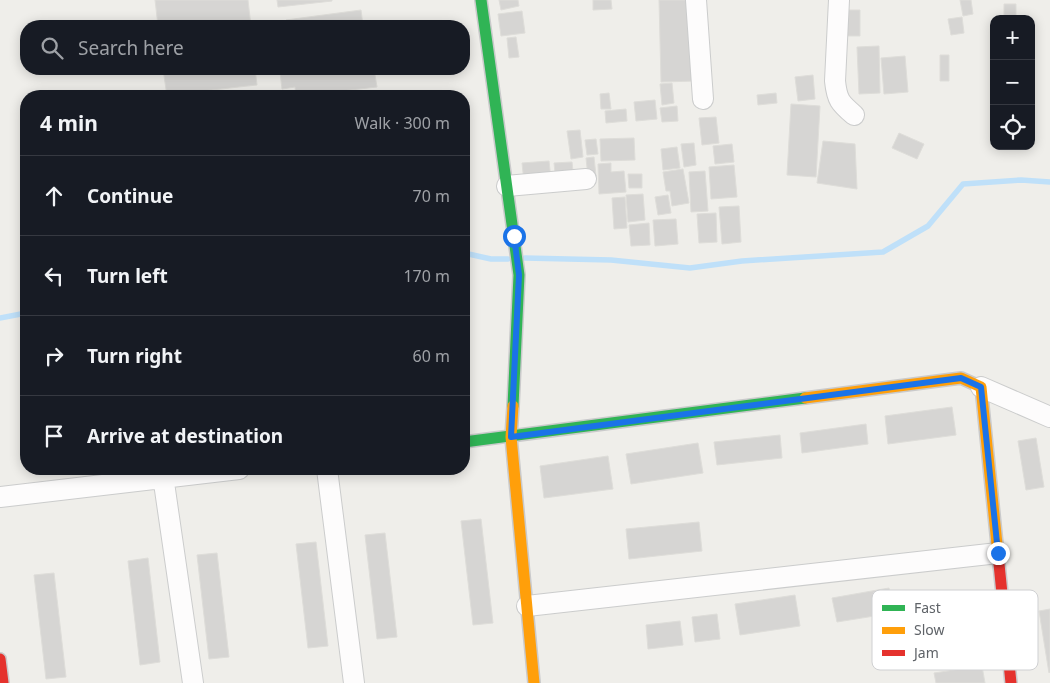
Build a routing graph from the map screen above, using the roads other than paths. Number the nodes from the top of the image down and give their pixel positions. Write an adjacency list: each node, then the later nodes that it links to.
1 (481, 0): 7 (street)
2 (696, 0): 4 (street)
3 (840, 0): 5 (street)
4 (703, 99)
5 (854, 115)
6 (586, 179): 7 (street)
7 (507, 186): 10 (street)
8 (981, 387): 9 (street); 10 (street); 16 (street)
9 (1050, 417)
10 (511, 437): 11 (street); 18 (street)
11 (470, 441)
12 (149, 475): 15 (street)
13 (163, 475): 22 (street)
14 (328, 475): 23 (street)
15 (0, 497)
16 (998, 553): 17 (street); 18 (street)
17 (1002, 590)
18 (527, 606): 24 (street)
19 (0, 659): 21 (street)
20 (1010, 670): 25 (street)
21 (3, 683)
22 (193, 683)
23 (354, 683)
24 (534, 683)
25 (1011, 683)

